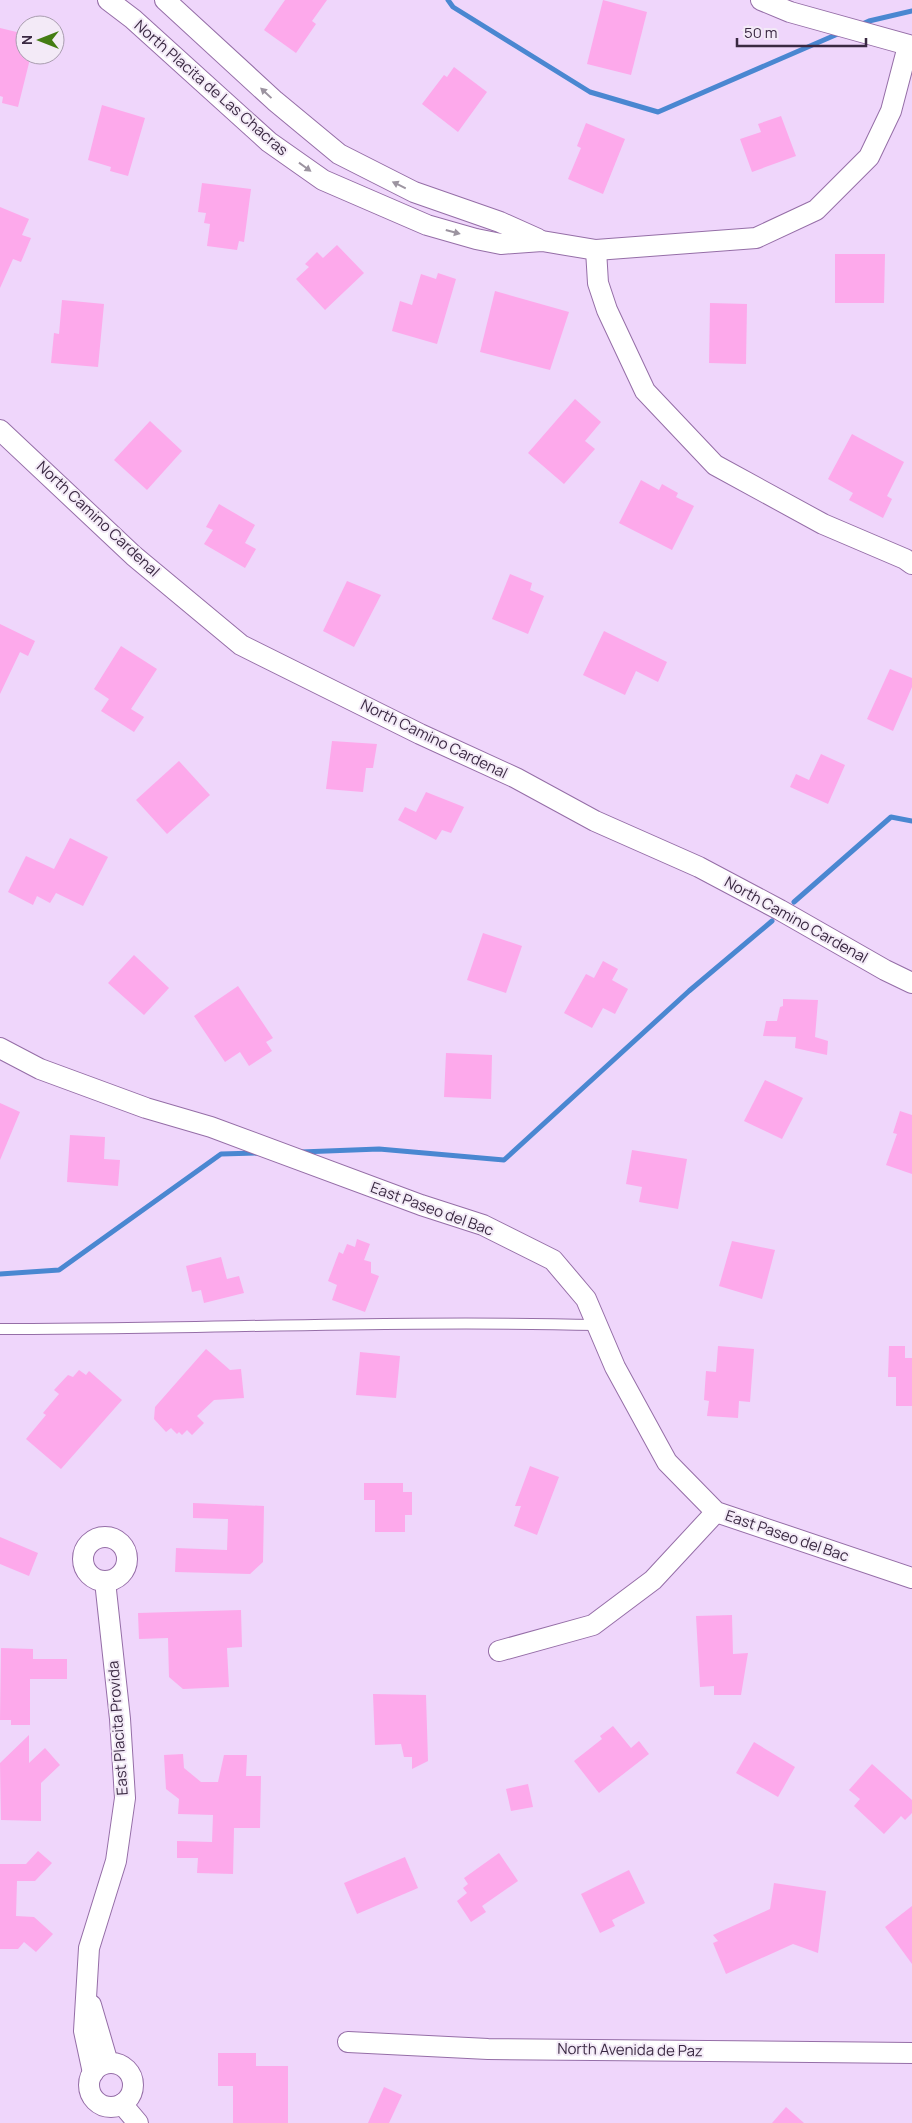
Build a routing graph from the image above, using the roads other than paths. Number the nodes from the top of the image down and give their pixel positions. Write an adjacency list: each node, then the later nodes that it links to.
1 (108, 0): 5 (street, North Placita de Las Chacras, one-way to 5)
2 (165, 0): 5 (street, North Placita de Las Chacras, one-way to 2)
3 (761, 0): 4 (street)
4 (910, 46): 6 (street, North Placita de Las Chacras)
5 (542, 241): 6 (street, North Placita de Las Chacras)
6 (596, 250): 8 (street)
7 (0, 430): 9 (street, North Camino Cardenal)
8 (910, 557)
9 (912, 983)
10 (0, 1048): 11 (street, East Paseo del Bac)
11 (597, 1325): 12 (lane); 13 (street, East Paseo del Bac)
12 (0, 1329)
13 (716, 1512): 14 (street, East Paseo del Bac); 16 (street)
14 (912, 1578)
15 (105, 1581): 19 (street, East Placita Provida)
16 (499, 1651)
17 (348, 2042): 18 (street, North Avenida de Paz)
18 (912, 2053)
19 (101, 2068): 20 (street, East Placita Provida); 20 (street)
20 (122, 2104): 21 (street)
21 (138, 2123)

